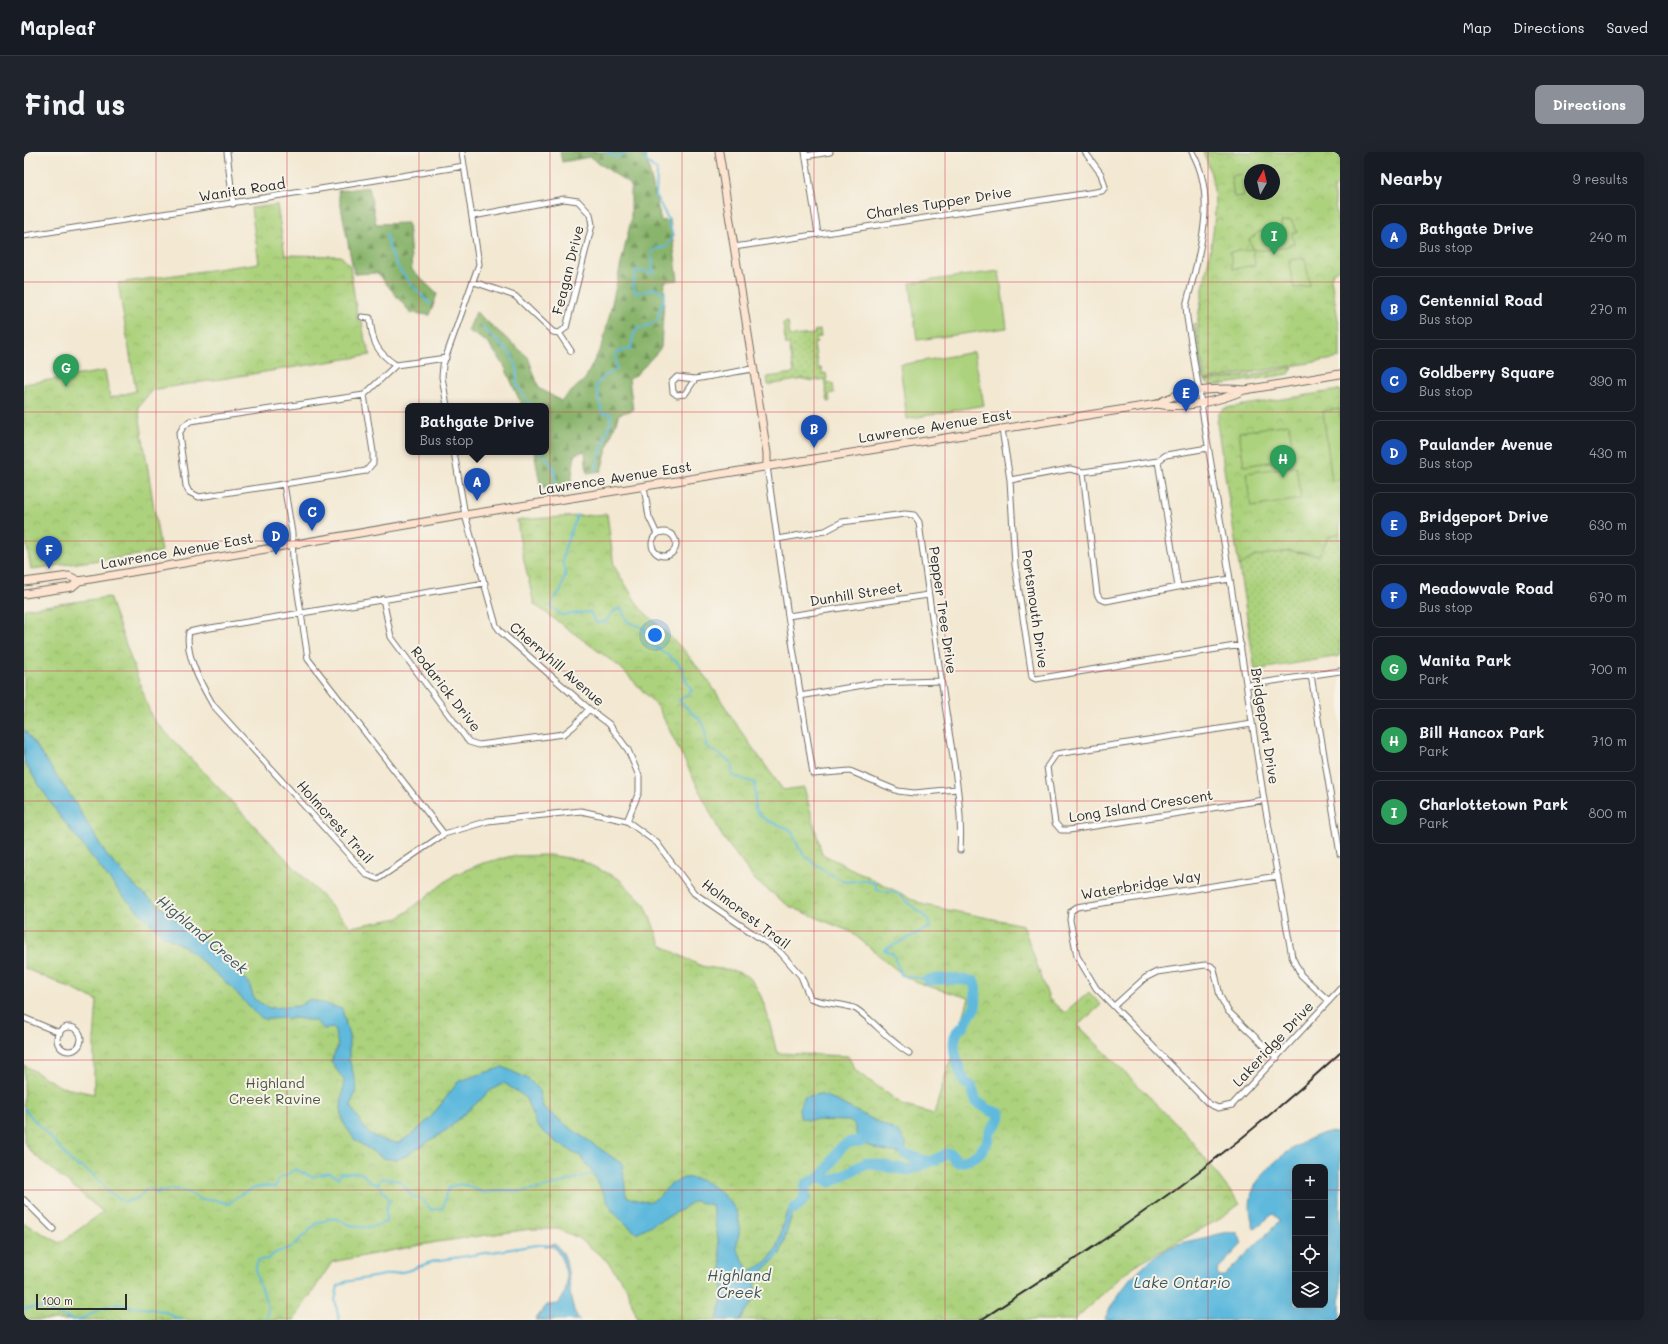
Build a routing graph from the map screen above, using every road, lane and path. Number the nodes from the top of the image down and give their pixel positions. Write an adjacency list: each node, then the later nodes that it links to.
1 (227, 152): 9 (street)
2 (462, 152): 8 (street)
3 (719, 152): 13 (main road)
4 (830, 152): 7 (street)
5 (1085, 152): 11 (street, Charles Tupper Drive)
6 (1192, 152): 24 (street, Bridgeport Drive)
7 (806, 154): 11 (street)
8 (464, 166): 9 (street, Wanita Road); 10 (street)
9 (233, 204): 12 (street, Wanita Road)
10 (473, 216): 14 (street); 16 (street, Feagan Drive)
11 (818, 234): 13 (street, Charles Tupper Drive)
12 (24, 236)
13 (734, 247): 20 (main road)
14 (474, 282): 16 (street, Feagan Drive); 18 (street)
15 (362, 317): 19 (street)
16 (559, 333): 17 (street, Feagan Drive)
17 (571, 351)
18 (446, 358): 19 (street); 27 (street)
19 (396, 365): 25 (street)
20 (752, 369): 22 (street); 33 (main road)
21 (1340, 374): 23 (main road, Lawrence Avenue East)
22 (695, 379): 22 (street)
23 (1245, 390): 24 (main road, Lawrence Avenue East); 26 (main road, Lawrence Avenue East)
24 (1199, 392): 26 (street, Bridgeport Drive); 28 (main road, Lawrence Avenue East)
25 (364, 395): 36 (street); 36 (street)
26 (1201, 402): 28 (main road, Lawrence Avenue East); 30 (street, Bridgeport Drive)
27 (446, 403)
28 (1157, 404): 29 (main road, Lawrence Avenue East)
29 (1002, 429): 33 (main road, Lawrence Avenue East); 35 (street, Portsmouth Drive)
30 (1208, 448): 32 (street); 42 (street, Bridgeport Drive)
31 (455, 455): 38 (street, Cherryhill Avenue)
32 (1158, 461): 34 (street); 46 (street)
33 (766, 466): 37 (main road, Lawrence Avenue East); 40 (street)
34 (1083, 472): 35 (street); 46 (street)
35 (1010, 480): 52 (street, Portsmouth Drive)
36 (284, 484): 41 (street)
37 (644, 487): 38 (main road, Lawrence Avenue East); 39 (street)
38 (465, 515): 41 (main road, Lawrence Avenue East); 45 (street, Cherryhill Avenue)
39 (657, 534): 39 (street)
40 (777, 539): 48 (street, Pepper Tree Drive); 51 (street)
41 (291, 545): 43 (main road, Lawrence Avenue East); 50 (street)
42 (1230, 579): 46 (street); 52 (street, Bridgeport Drive)
43 (78, 581): 44 (main road, Lawrence Avenue East); 47 (main road, Lawrence Avenue East)
44 (24, 582)
45 (485, 583): 49 (street, Holmcrest Trail); 58 (street, Cherryhill Avenue)
46 (1178, 587)
47 (24, 594)
48 (928, 595): 51 (street, Dunhill Street); 55 (street, Pepper Tree Drive)
49 (383, 599): 50 (street, Holmcrest Trail); 58 (street, Rodarick Drive)
50 (301, 613): 63 (street); 63 (street, Holmcrest Trail)
51 (788, 616): 57 (street)
52 (1241, 645): 56 (street, Bridgeport Drive)
53 (1340, 671): 54 (street)
54 (1311, 675): 56 (street); 65 (street)
55 (941, 681): 57 (street); 60 (street, Pepper Tree Drive)
56 (1247, 685): 59 (street, Bridgeport Drive)
57 (800, 696): 60 (street)
58 (589, 709): 62 (street, Cherryhill Avenue)
59 (1252, 724): 61 (street, Bridgeport Drive); 61 (street, Long Island Crescent)
60 (957, 789): 64 (street, Pepper Tree Drive)
61 (1264, 800): 66 (street, Bridgeport Drive)
62 (627, 821): 63 (street, Holmcrest Trail); 72 (street, Holmcrest Trail)
63 (444, 834)
64 (960, 850)
65 (1340, 854)
66 (1278, 876): 68 (street, Bridgeport Drive); 69 (street, Waterbridge Way)
67 (1340, 989): 68 (street, Lakeridge Drive)
68 (1329, 1001): 73 (street, Lakeridge Drive)
69 (1114, 1006): 73 (street); 74 (street, Waterbridge Way)
70 (24, 1018): 71 (street)
71 (60, 1033): 71 (street)
72 (909, 1053)
73 (1277, 1058): 74 (street, Lakeridge Drive)
74 (1218, 1108)
75 (24, 1200): 76 (street)
76 (53, 1228)

